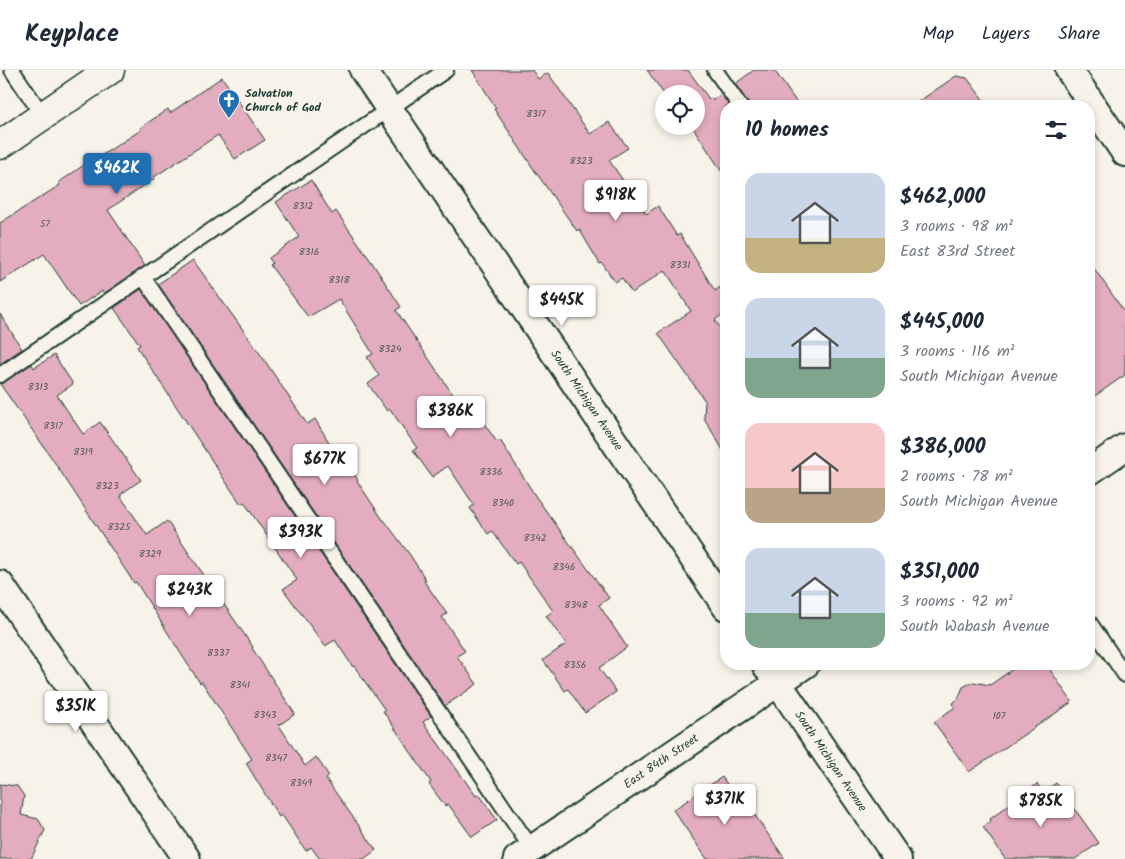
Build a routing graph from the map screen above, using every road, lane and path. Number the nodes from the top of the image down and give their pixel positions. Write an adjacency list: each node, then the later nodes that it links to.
1 (12, 70): 11 (lane)
2 (110, 70): 11 (street)
3 (363, 70): 9 (street, South Michigan Avenue)
4 (446, 70): 9 (lane)
5 (715, 70): 7 (lane)
6 (1069, 70): 8 (street)
7 (736, 100)
8 (1089, 100)
9 (389, 109): 14 (lane); 19 (street, South Michigan Avenue)
10 (1095, 109): 13 (street)
11 (43, 116): 12 (street)
12 (0, 145)
13 (1125, 153)
14 (143, 277): 15 (lane); 23 (lane)
15 (0, 375)
16 (1125, 447): 17 (street)
17 (1095, 468)
18 (0, 584): 24 (street)
19 (720, 598)
20 (1095, 631): 22 (lane)
21 (772, 673): 23 (street, East 84th Street); 25 (street, South Michigan Avenue)
22 (1125, 675)
23 (529, 856)
24 (187, 859)
25 (898, 859)

